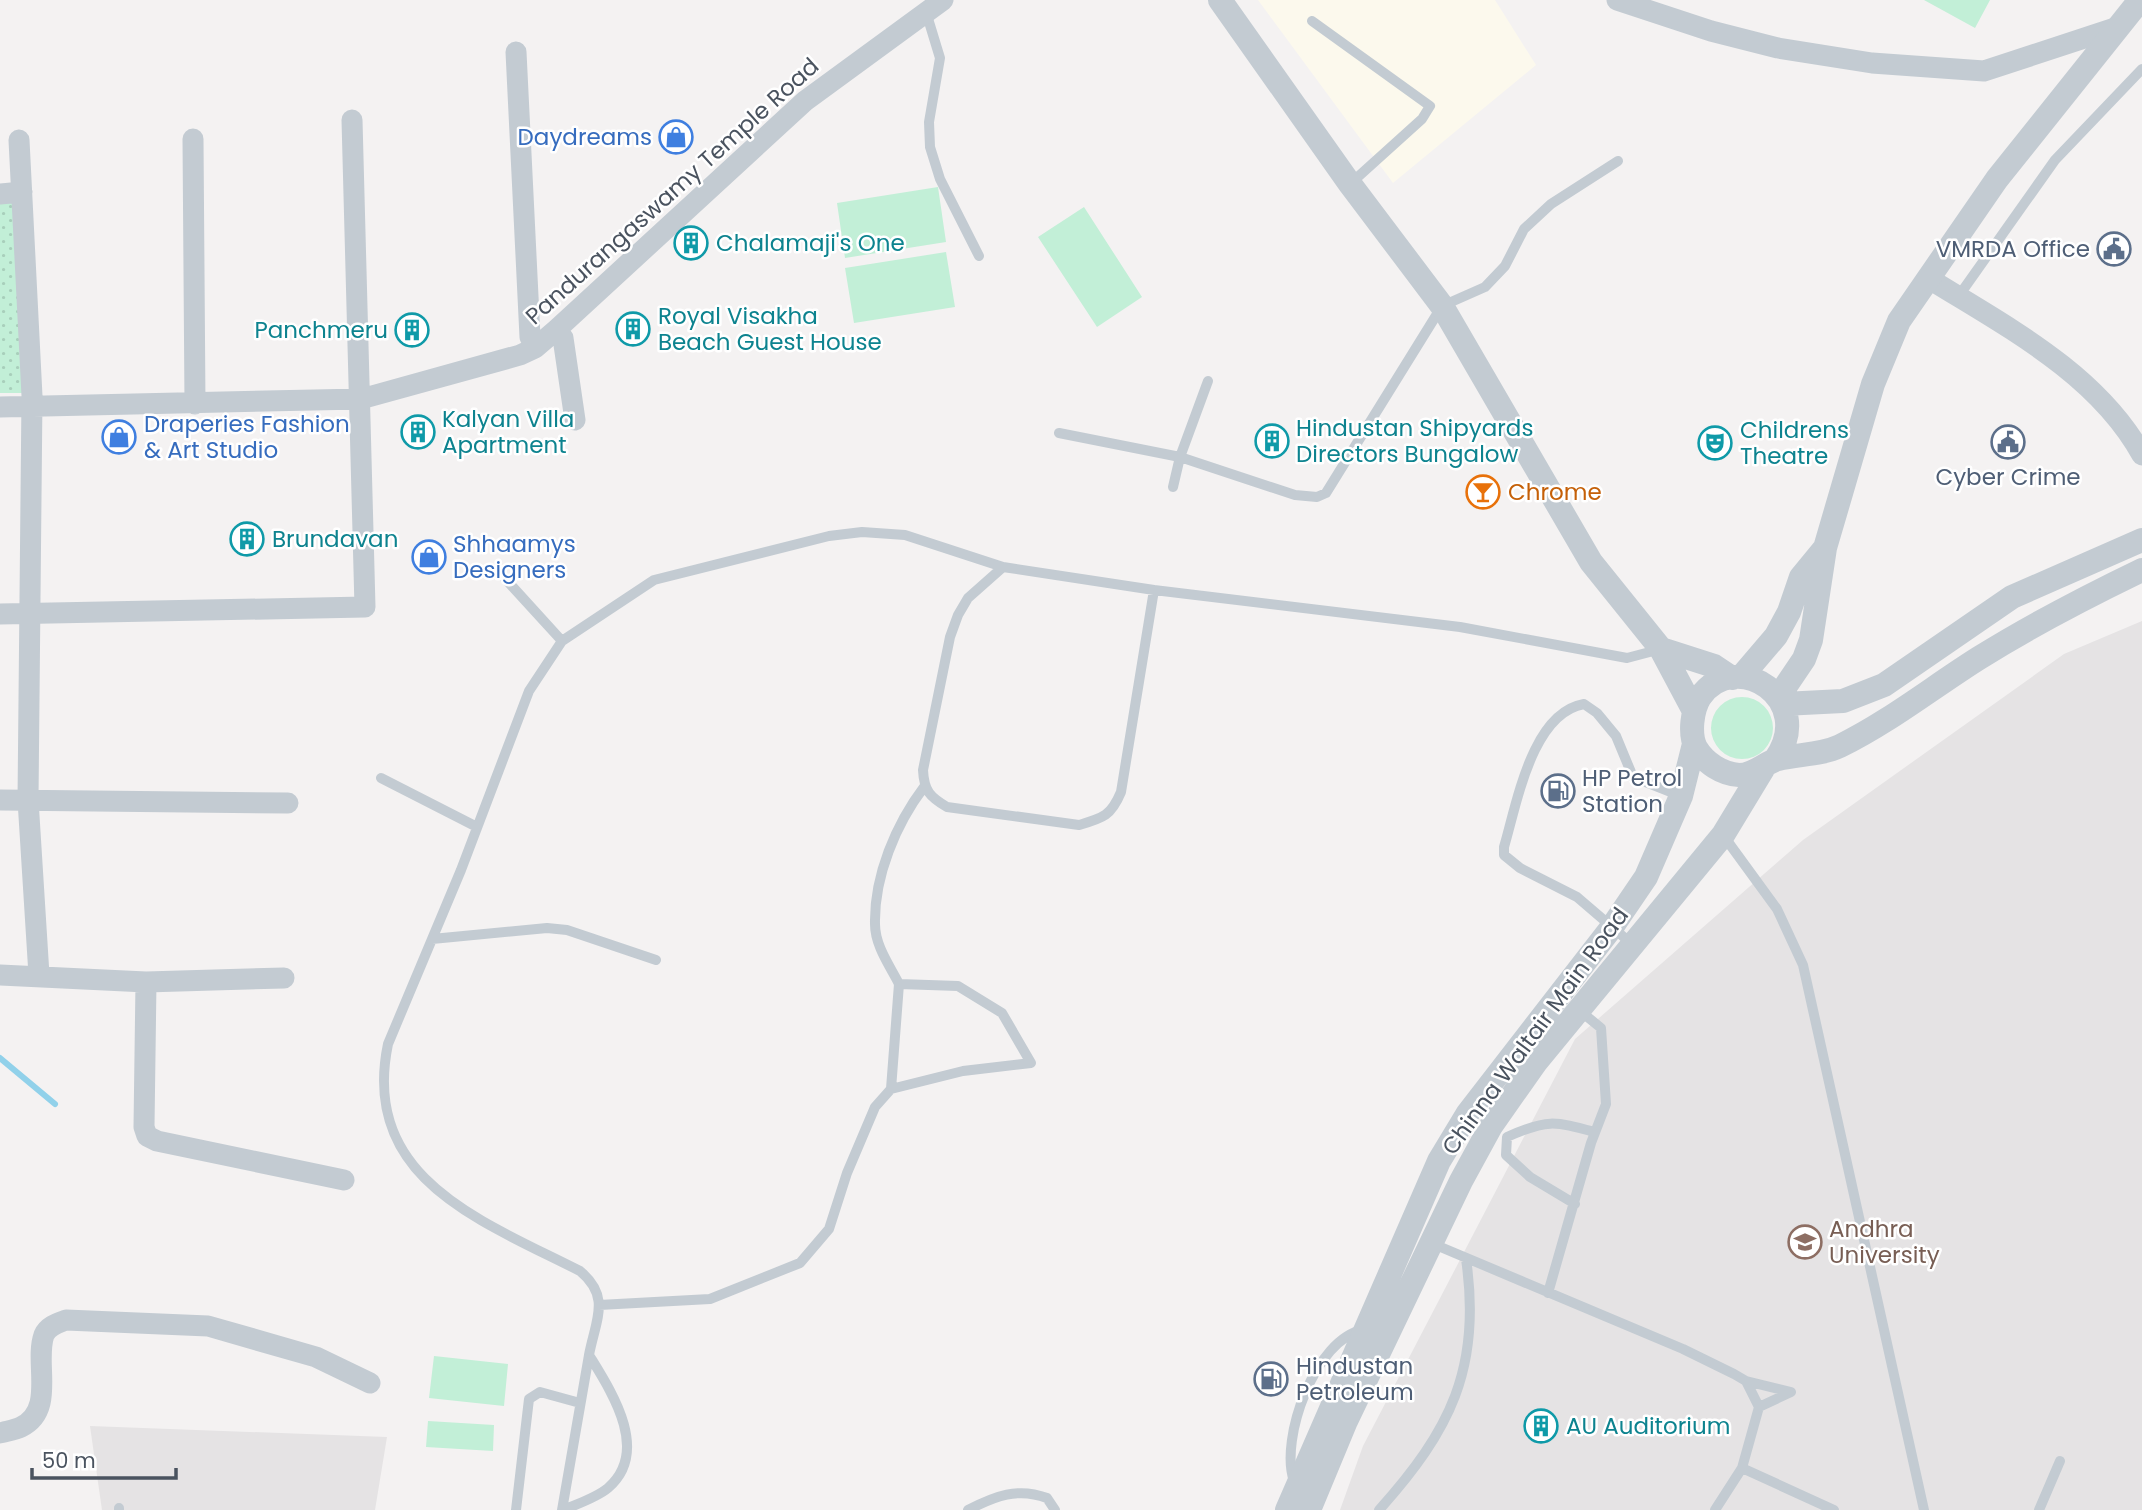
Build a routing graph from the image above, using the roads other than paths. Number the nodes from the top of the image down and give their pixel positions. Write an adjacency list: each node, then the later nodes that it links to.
1 (1220, 0): 13 (street)
2 (1617, 0): 6 (street)
3 (2140, 0): 6 (street)
4 (935, 6): 16 (lane); 20 (street, Pandurangaswamy Temple Road)
5 (1312, 21): 13 (lane)
6 (2118, 27): 17 (street)
7 (516, 52): 21 (street)
8 (2142, 69): 18 (lane)
9 (352, 120): 23 (street)
10 (193, 139): 24 (street)
11 (19, 140): 14 (street)
12 (1618, 161): 19 (lane)
13 (1350, 184): 19 (street)
14 (22, 192): 15 (street); 26 (street)
15 (0, 194)
16 (979, 256)
17 (1928, 278): 18 (street); 33 (street)
18 (1958, 297): 29 (street)
19 (1442, 306): 30 (lane); 41 (street)
20 (556, 330): 21 (street, Pandurangaswamy Temple Road); 27 (street)
21 (535, 348): 23 (street, Pandurangaswamy Temple Road)
22 (1208, 382): 30 (lane)
23 (361, 399): 24 (street, Pandurangaswamy Temple Road); 39 (street)
24 (195, 404): 26 (street, Pandurangaswamy Temple Road)
25 (0, 407): 26 (street, Pandurangaswamy Temple Road)
26 (32, 407): 39 (street)
27 (575, 420)
28 (1059, 433): 30 (lane)
29 (2142, 455)
30 (1180, 457): 31 (lane)
31 (1173, 487)
32 (2142, 540): 43 (street)
33 (1825, 548): 42 (street); 43 (street)
34 (1003, 567): 37 (lane); 40 (lane); 48 (lane)
35 (2142, 570): 46 (street)
36 (500, 573): 40 (lane)
37 (1154, 590): 41 (lane); 48 (lane)
38 (0, 614): 39 (street)
39 (29, 614): 51 (street)
40 (562, 640): 53 (lane)
41 (1661, 649): 42 (street); 44 (street)
42 (1737, 678): 43 (street); 44 (street)
43 (1781, 700): 46 (street)
44 (1694, 711): 45 (street)
45 (1694, 744): 46 (street); 49 (street, Chinna Waltair Main Road)
46 (1769, 765): 54 (street, Chinna Waltair Main Road)
47 (381, 778): 53 (lane)
48 (924, 787): 63 (lane)
49 (1681, 796): 55 (street, Chinna Waltair Main Road); 55 (lane)
50 (0, 800): 51 (street)
51 (29, 800): 52 (street); 60 (street)
52 (288, 803)
53 (477, 827): 56 (lane)
54 (1723, 835): 57 (street, Chinna Waltair Main Road); 91 (lane)
55 (1612, 927): 57 (lane); 82 (street, Chinna Waltair Main Road)
56 (432, 939): 58 (lane); 73 (lane)
57 (1633, 945): 64 (street, Chinna Waltair Main Road)
58 (656, 960)
59 (0, 975): 60 (street)
60 (39, 975): 62 (street)
61 (284, 978): 62 (street)
62 (146, 982): 68 (street)
63 (900, 984): 65 (lane); 65 (lane)
64 (1579, 1010): 66 (street, Chinna Waltair Main Road); 67 (lane)
65 (891, 1089): 73 (lane)
66 (1499, 1131): 67 (lane); 69 (lane); 70 (street, Chinna Waltair Main Road)
67 (1595, 1132): 69 (lane)
68 (344, 1180)
69 (1574, 1205): 72 (lane)
70 (1432, 1243): 71 (lane); 82 (street, Chinna Waltair Main Road)
71 (1466, 1259): 72 (lane); 88 (lane)
72 (1548, 1293): 75 (lane)
73 (599, 1304): 74 (lane)
74 (589, 1354): 77 (lane); 84 (lane)
75 (1746, 1381): 78 (lane); 78 (lane)
76 (370, 1383): 79 (street)
77 (580, 1403): 83 (lane); 84 (lane)
78 (1759, 1407): 81 (lane)
79 (0, 1433)
80 (2060, 1461): 92 (lane)
81 (1742, 1468): 89 (lane); 90 (lane)
82 (1310, 1503): 87 (street, Chinna Waltair Main Road)
83 (516, 1510)
84 (562, 1510)
85 (968, 1510): 86 (lane)
86 (1055, 1510)
87 (1286, 1510)
88 (1379, 1510)
89 (1715, 1510)
90 (1834, 1510)
91 (1924, 1510)
92 (2039, 1510)

